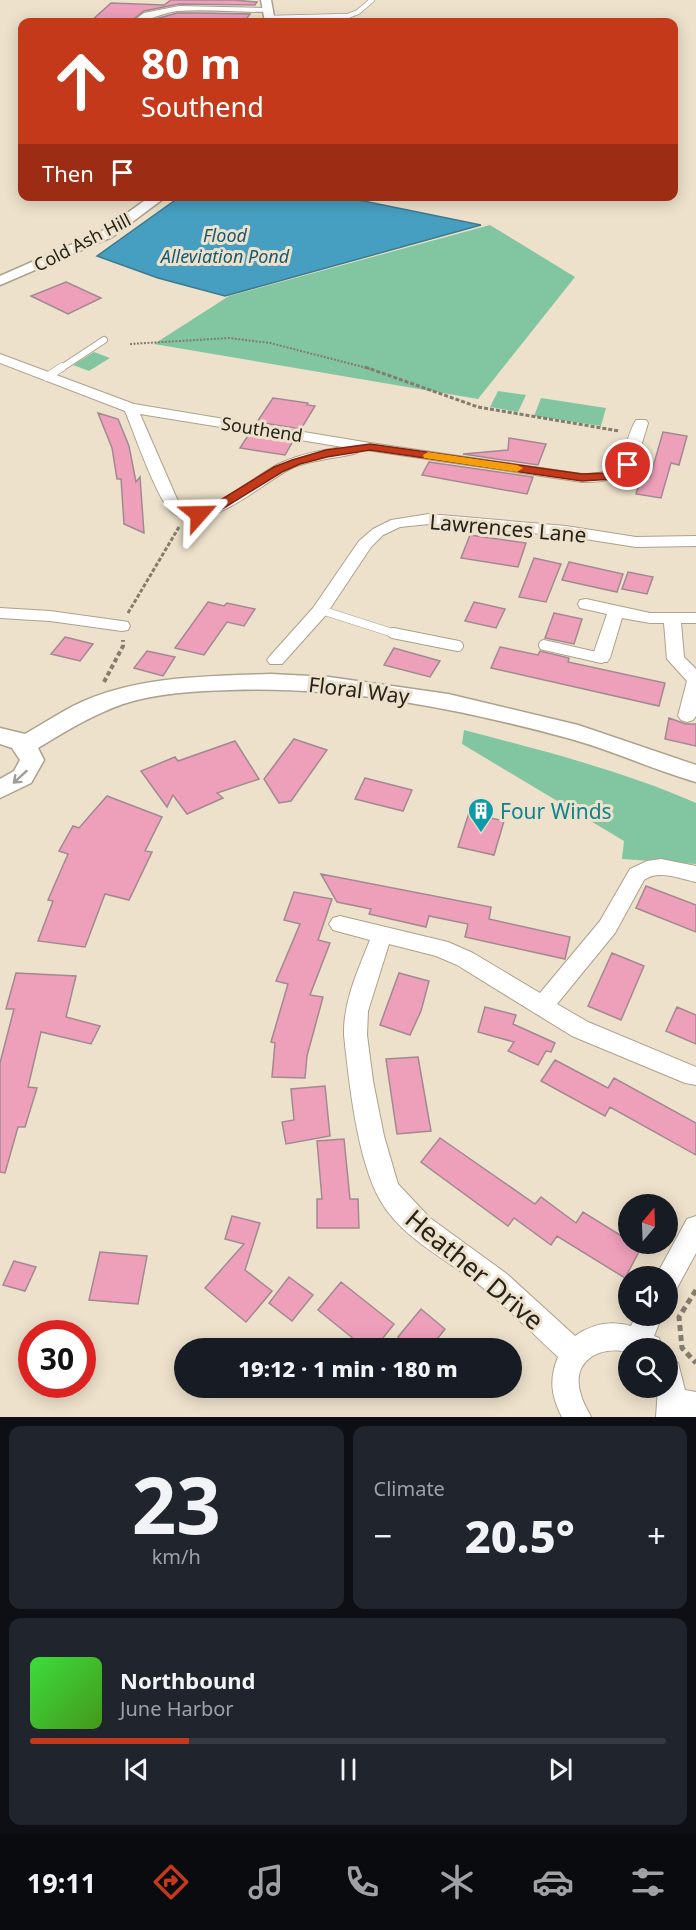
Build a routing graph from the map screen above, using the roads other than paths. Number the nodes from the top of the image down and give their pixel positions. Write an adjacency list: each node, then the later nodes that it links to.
1 (372, 0): 2 (lane)
2 (268, 13): 3 (street)
3 (141, 18)
4 (154, 201): 5 (street, Cold Ash Hill)
5 (0, 281)
6 (104, 340): 8 (lane)
7 (0, 358): 8 (street, Southend)
8 (47, 377): 9 (street, Southend)
9 (131, 408): 11 (street, Southend); 11 (street)
10 (639, 429): 11 (street, Southend)
11 (370, 447)
12 (696, 541): 14 (street, Lawrences Lane)
13 (586, 604): 15 (street)
14 (321, 610): 21 (lane); 23 (street, Lawrences Lane)
15 (616, 611): 18 (street); 22 (street)
16 (0, 613): 19 (street)
17 (696, 618): 18 (street)
18 (672, 620): 24 (street)
19 (122, 626)
20 (544, 645): 22 (lane)
21 (458, 646)
22 (601, 658)
23 (276, 660)
24 (687, 716)
25 (0, 736): 26 (street)
26 (25, 745): 27 (street, Floral Way); 28 (street, one-way to 28)
27 (696, 774)
28 (0, 789)
29 (696, 874): 32 (street)
30 (340, 924): 31 (street)
31 (382, 935): 32 (street); 37 (street, Heather Drive)
32 (543, 1005): 33 (street)
33 (693, 1076)
34 (696, 1228): 35 (street)
35 (675, 1266)
36 (627, 1338): 37 (street)
37 (574, 1354): 38 (street)
38 (577, 1417)

